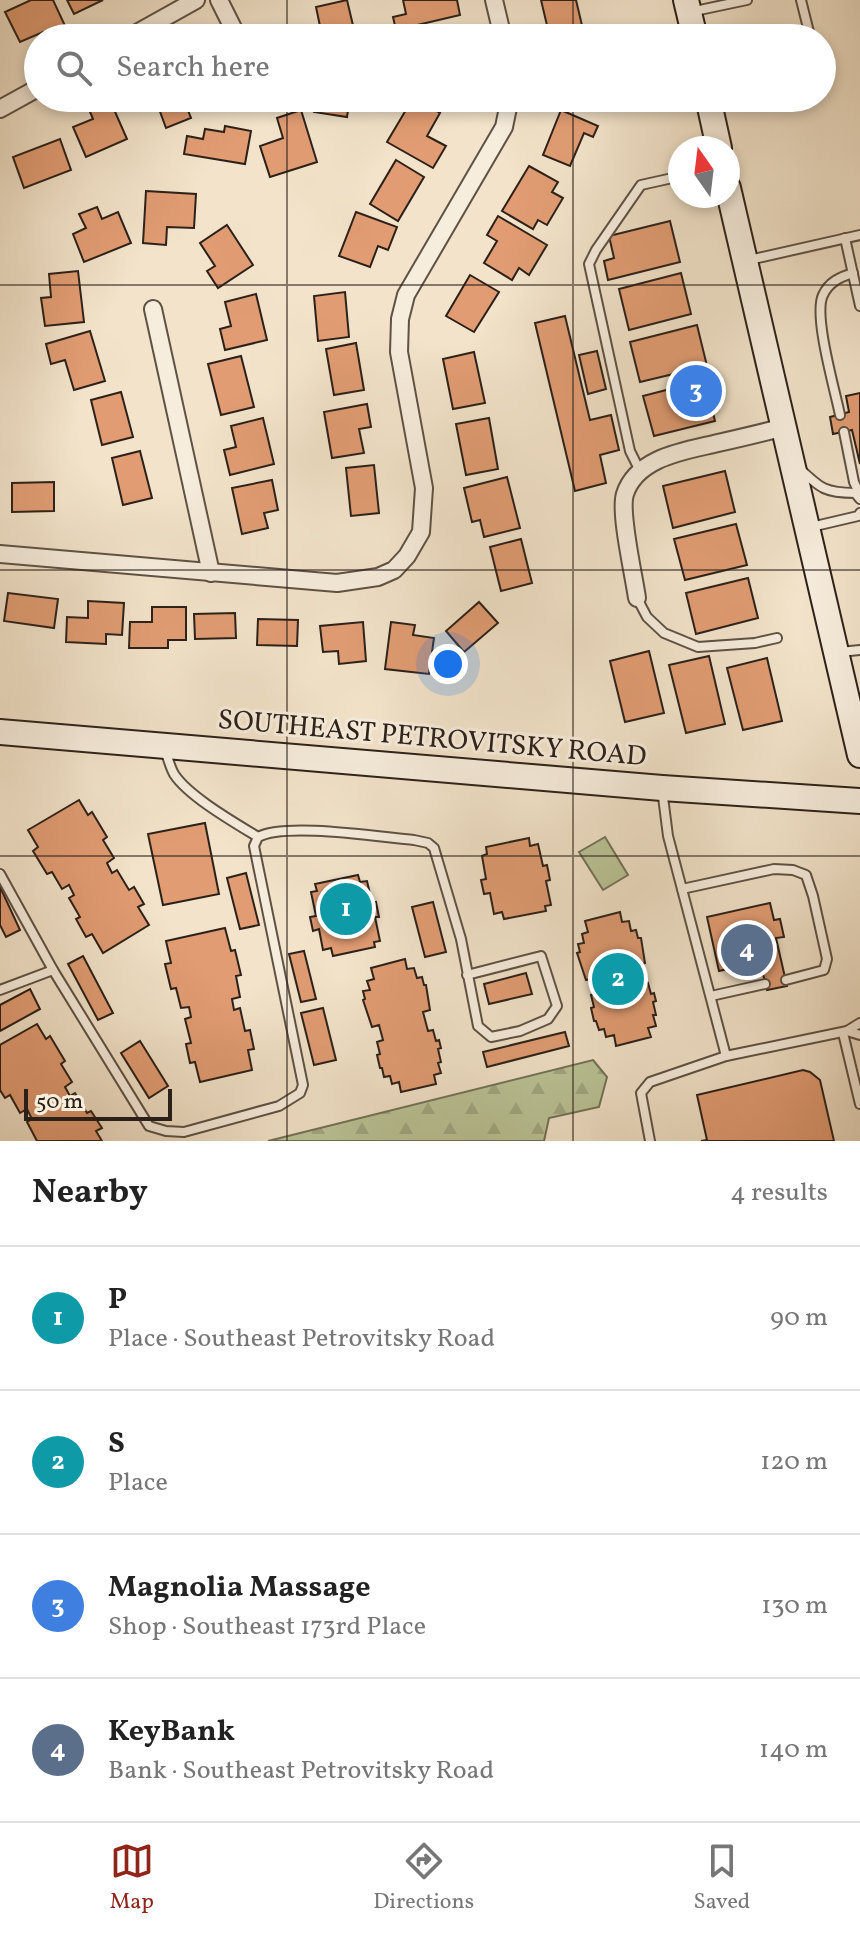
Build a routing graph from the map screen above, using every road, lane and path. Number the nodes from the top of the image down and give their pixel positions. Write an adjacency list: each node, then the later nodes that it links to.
1 (196, 0): 7 (street)
2 (219, 0): 8 (street)
3 (494, 0): 9 (street)
4 (747, 0): 6 (lane)
5 (801, 0): 10 (lane)
6 (688, 6)
7 (153, 24)
8 (231, 24)
9 (500, 24)
10 (807, 24)
11 (24, 96): 12 (street)
12 (0, 109)
13 (507, 112): 33 (street)
14 (711, 112): 15 (main road)
15 (716, 136)
16 (668, 179): 28 (lane)
17 (732, 208): 20 (main road)
18 (860, 235): 19 (lane)
19 (845, 238): 20 (lane); 21 (lane)
20 (744, 261): 25 (main road)
21 (853, 273): 22 (lane); 24 (lane)
22 (860, 306)
23 (153, 309): 33 (street)
24 (840, 415)
25 (784, 427): 27 (main road); 28 (street)
26 (844, 432): 29 (lane)
27 (791, 460): 29 (lane); 31 (main road)
28 (640, 471): 34 (street)
29 (860, 497)
30 (860, 513): 31 (lane)
31 (806, 528): 37 (main road)
32 (0, 554): 33 (street)
33 (211, 573)
34 (637, 598): 35 (lane)
35 (777, 638)
36 (860, 650): 37 (lane)
37 (835, 652): 40 (main road)
38 (0, 732): 39 (main road, SOUTHEAST PETROVITSKY ROAD)
39 (164, 746): 41 (main road, SOUTHEAST PETROVITSKY ROAD); 43 (lane)
40 (860, 755)
41 (662, 788): 42 (main road, SOUTHEAST PETROVITSKY ROAD); 45 (lane)
42 (860, 801)
43 (258, 837): 46 (lane); 47 (lane)
44 (0, 874): 46 (lane)
45 (682, 889): 48 (lane); 51 (lane)
46 (53, 970): 50 (lane)
47 (467, 975): 47 (lane)
48 (786, 980)
49 (765, 984): 51 (lane)
50 (0, 990)
51 (711, 996): 55 (lane)
52 (860, 1023): 53 (lane)
53 (845, 1032): 54 (lane); 55 (lane); 56 (lane)
54 (860, 1035)
55 (726, 1056): 57 (lane)
56 (860, 1104)
57 (650, 1141)

